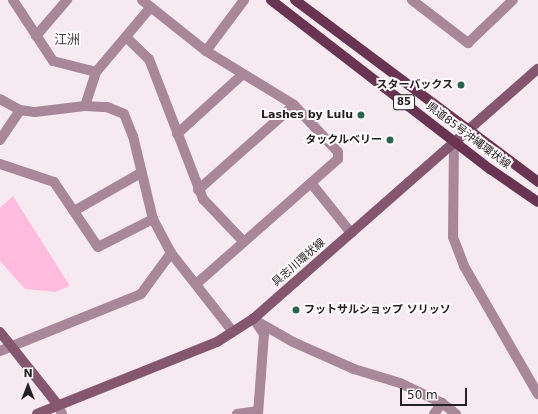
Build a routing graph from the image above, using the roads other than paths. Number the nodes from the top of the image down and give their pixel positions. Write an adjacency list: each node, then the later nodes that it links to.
1 (13, 0): 10 (street)
2 (67, 0): 10 (street)
3 (142, 0): 9 (street)
4 (244, 0): 12 (street)
5 (271, 0): 23 (main road, 県道85号沖縄環状線 / 85)
6 (295, 0): 20 (main road, 県道85号沖縄環状線 / 85)
7 (412, 0): 8 (street)
8 (512, 0)
9 (151, 7): 11 (street); 12 (street)
10 (36, 36): 14 (street)
11 (128, 38): 14 (street); 21 (street)
12 (206, 51): 15 (street)
13 (538, 70): 20 (main road, 具志川環状線)
14 (96, 72): 18 (street)
15 (243, 74): 17 (street); 21 (street)
16 (0, 99): 19 (street)
17 (294, 105): 27 (street); 28 (street)
18 (85, 106): 19 (street); 25 (street)
19 (20, 110): 22 (street)
20 (467, 130): 23 (main road, 具志川環状線); 26 (main road, 県道85号沖縄環状線 / 85)
21 (177, 134): 28 (street)
22 (0, 140)
23 (454, 141): 29 (main road, 県道85号沖縄環状線 / 85); 32 (main road, 具志川環状線); 41 (street)
24 (0, 164): 30 (street)
25 (141, 173): 30 (street); 31 (street)
26 (538, 182)
27 (311, 183): 32 (street); 33 (street)
28 (198, 190): 33 (street)
29 (538, 202)
30 (74, 211): 31 (street)
31 (153, 219): 34 (street)
32 (351, 233): 36 (main road, 具志川環状線)
33 (244, 242): 35 (street)
34 (171, 253): 35 (street); 39 (street)
35 (196, 284): 38 (street)
36 (253, 319): 38 (main road, 具志川環状線); 42 (street); 44 (street)
37 (0, 332): 39 (main road)
38 (233, 332): 43 (main road, 具志川環状線)
39 (12, 347): 40 (street); 43 (main road)
40 (0, 351)
41 (538, 394)
42 (442, 403): 47 (street); 48 (street)
43 (60, 410): 45 (main road, 具志川環状線)
44 (258, 412): 46 (street)
45 (37, 414)
46 (237, 414)
47 (434, 414)
48 (456, 414)

